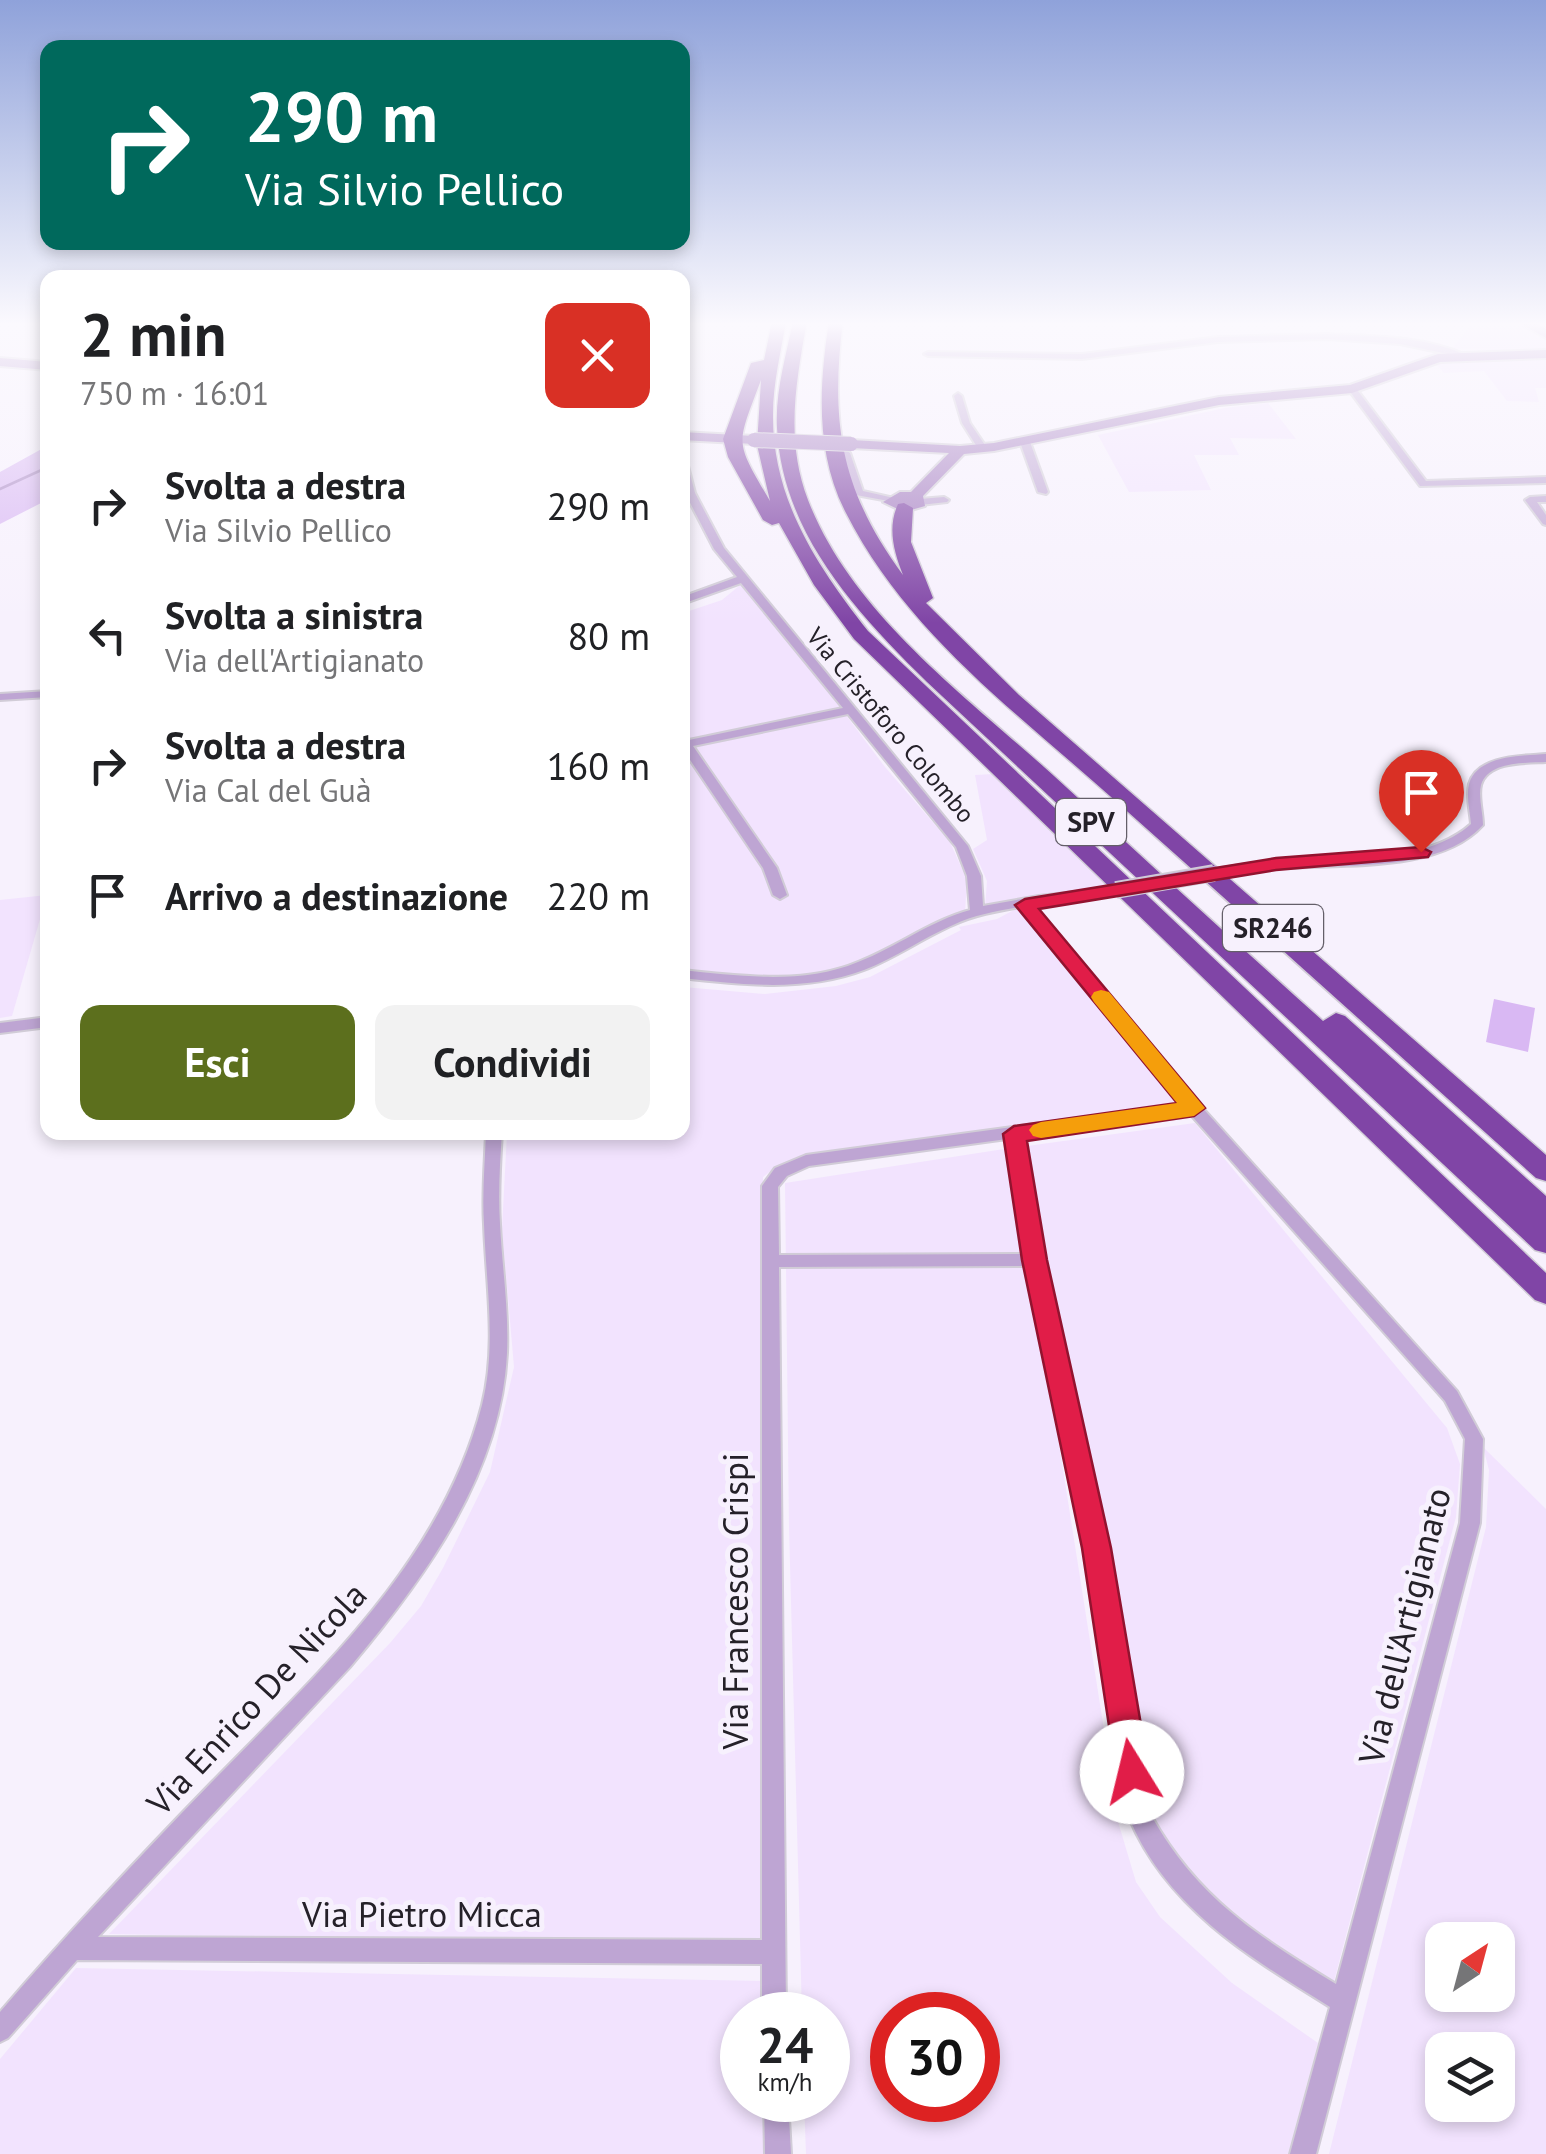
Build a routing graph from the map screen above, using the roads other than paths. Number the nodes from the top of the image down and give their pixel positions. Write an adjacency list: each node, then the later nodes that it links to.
1 (739, 422): 11 (highway)
2 (765, 422): 26 (highway)
3 (785, 422): 45 (highway, SPV)
4 (805, 422): 44 (highway, SPV)
5 (828, 422): 27 (highway, SR246)
6 (843, 422): 13 (highway)
7 (966, 422): 14 (street)
8 (1122, 422): 12 (street)
9 (1376, 422): 16 (street)
10 (690, 436): 11 (street)
11 (732, 439): 13 (street, bridge); 26 (highway)
12 (1026, 442): 14 (street); 18 (street)
13 (848, 448): 15 (street); 21 (street)
14 (982, 448): 15 (street)
15 (960, 450): 21 (street)
16 (1546, 480)
17 (690, 486): 24 (street, Via Cristoforo Colombo)
18 (1043, 492)
19 (1546, 499): 23 (street)
20 (944, 500): 21 (street)
21 (909, 503): 22 (street); 27 (highway)
22 (936, 516)
23 (1546, 522)
24 (741, 579): 25 (street); 30 (street, Via Cristoforo Colombo)
25 (690, 599)
26 (861, 635): 48 (highway)
27 (999, 685): 43 (highway, SR246)
28 (40, 694): 29 (street)
29 (0, 697)
30 (848, 710): 31 (street); 36 (street, Via Cristoforo Colombo)
31 (690, 740)
32 (690, 750): 34 (street)
33 (1546, 758): 35 (street, bridge)
34 (780, 895)
35 (1025, 905): 36 (street); 40 (street, Via dell'Artigianato)
36 (977, 912): 37 (street)
37 (690, 975)
38 (40, 1023): 39 (street)
39 (0, 1028)
40 (1194, 1108): 41 (street); 52 (street, Via dell'Artigianato)
41 (1014, 1134): 46 (street); 47 (street, Via Francesco Crispi)
42 (494, 1140): 49 (street, Via Enrico De Nicola)
43 (1546, 1171)
44 (1546, 1213)
45 (1546, 1242)
46 (1035, 1260): 47 (street); 52 (street)
47 (769, 1262): 50 (street, Via Francesco Crispi)
48 (1546, 1292)
49 (72, 1948): 50 (street, Via Pietro Micca); 53 (street, Via Enrico De Nicola)
50 (773, 1952): 51 (street, Via Francesco Crispi)
51 (774, 1992)
52 (1343, 2001): 56 (street, Via dell'Artigianato)
53 (0, 2030)
54 (777, 2122): 55 (street)
55 (778, 2154)
56 (1303, 2154)

